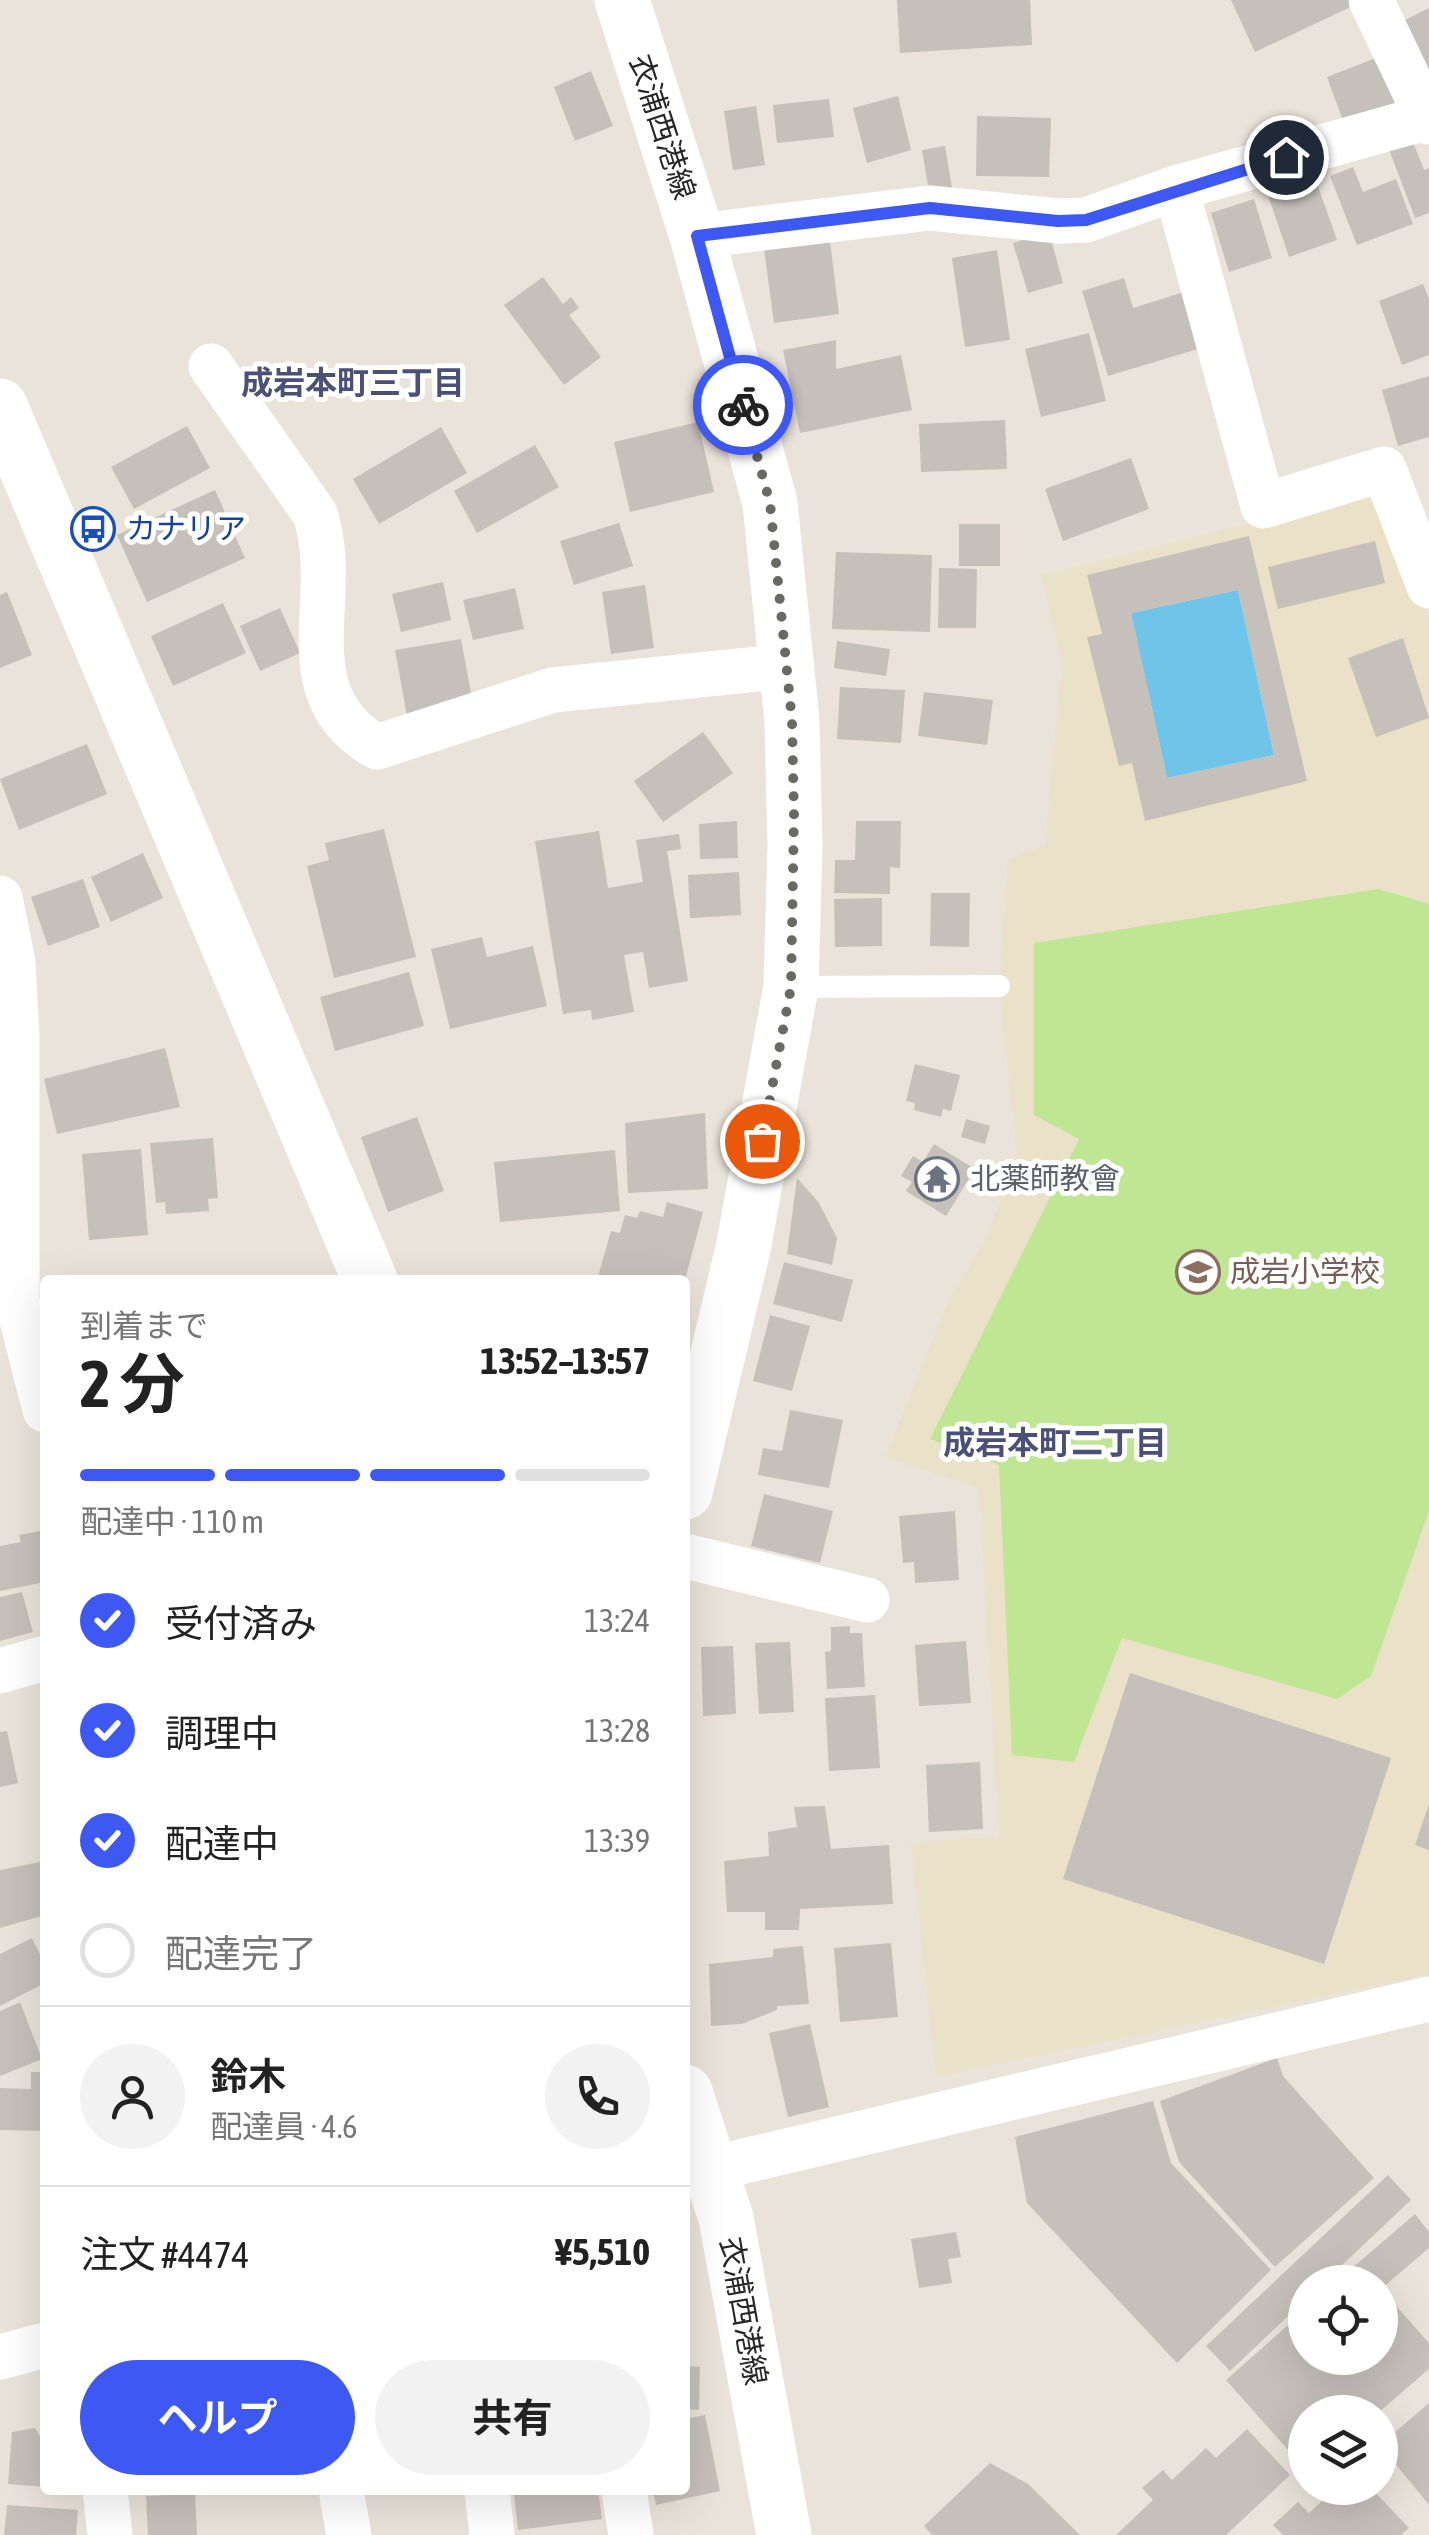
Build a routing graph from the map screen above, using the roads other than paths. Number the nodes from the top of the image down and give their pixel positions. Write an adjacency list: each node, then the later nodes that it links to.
1 (622, 0): 5 (main road, 衣浦西港線)
2 (1371, 0): 3 (street)
3 (1427, 120): 4 (street)
4 (1176, 188): 5 (street); 9 (street)
5 (697, 236): 10 (main road, 衣浦西港線)
6 (211, 366): 10 (street)
7 (0, 406): 8 (main road)
8 (14, 479): 14 (main road)
9 (1429, 586)
10 (787, 666): 13 (main road, 衣浦西港線)
11 (0, 898): 15 (street)
12 (999, 986): 13 (lane)
13 (791, 987): 16 (main road, 衣浦西港線)
14 (368, 1275)
15 (40, 1390)
16 (690, 1471)
17 (690, 1557): 18 (street)
18 (868, 1600)
19 (40, 1659): 20 (street)
20 (0, 1671)
21 (1423, 1999): 23 (street)
22 (690, 2122): 23 (main road, 衣浦西港線)
23 (698, 2171): 34 (main road, 衣浦西港線)
24 (40, 2346): 25 (street)
25 (0, 2357)
26 (106, 2495): 30 (street)
27 (342, 2495): 31 (street)
28 (487, 2495): 32 (street)
29 (625, 2495): 33 (street)
30 (110, 2535)
31 (349, 2535)
32 (492, 2535)
33 (632, 2535)
34 (784, 2535)

